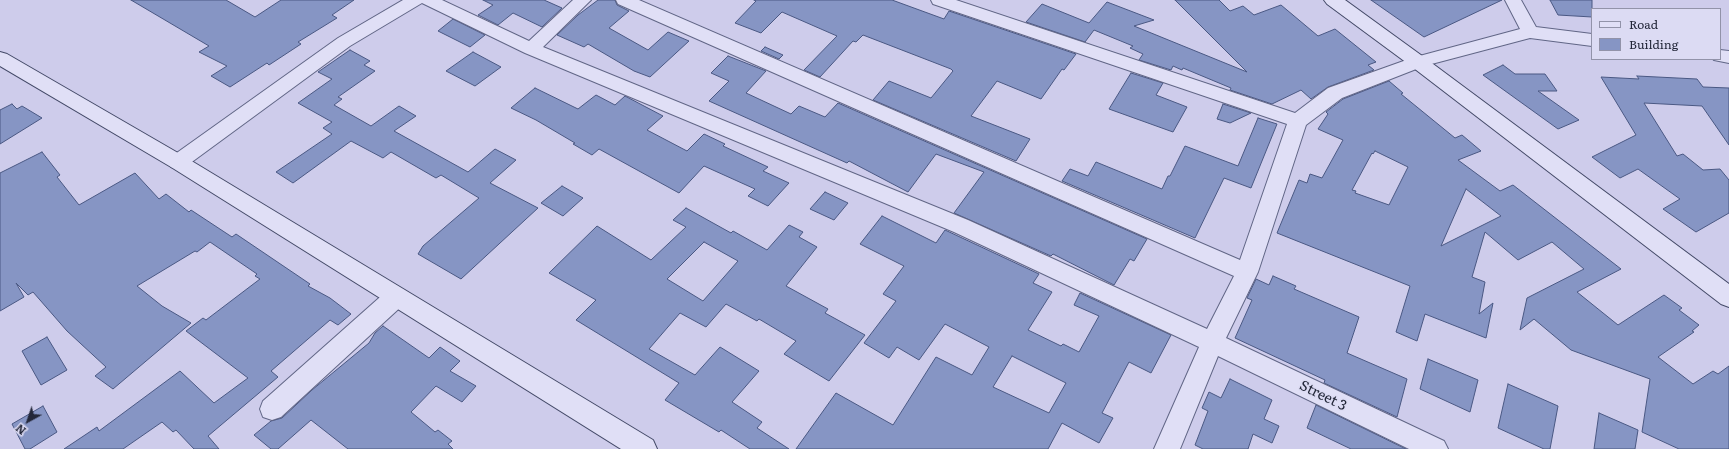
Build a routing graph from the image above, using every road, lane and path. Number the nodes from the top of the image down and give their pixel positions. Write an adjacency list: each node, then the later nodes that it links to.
1 (415, 0): 14 (street)
2 (428, 0): 10 (street, Street 3)
3 (583, 0): 10 (street)
4 (624, 0): 15 (street)
5 (940, 0): 13 (street)
6 (1333, 0): 12 (main road)
7 (1513, 0): 8 (street)
8 (1530, 32): 9 (street); 12 (street)
9 (1591, 40)
10 (531, 49): 18 (street, Street 3)
11 (0, 58): 14 (main road)
12 (1418, 62): 13 (street); 17 (main road)
13 (1298, 121): 15 (street)
14 (178, 162): 16 (main road)
15 (1247, 272): 18 (street)
16 (396, 297): 19 (street); 20 (main road)
17 (1729, 297)
18 (1212, 342): 21 (street); 22 (street, Street 3)
19 (272, 409)
20 (644, 449)
21 (1167, 449)
22 (1435, 449)

